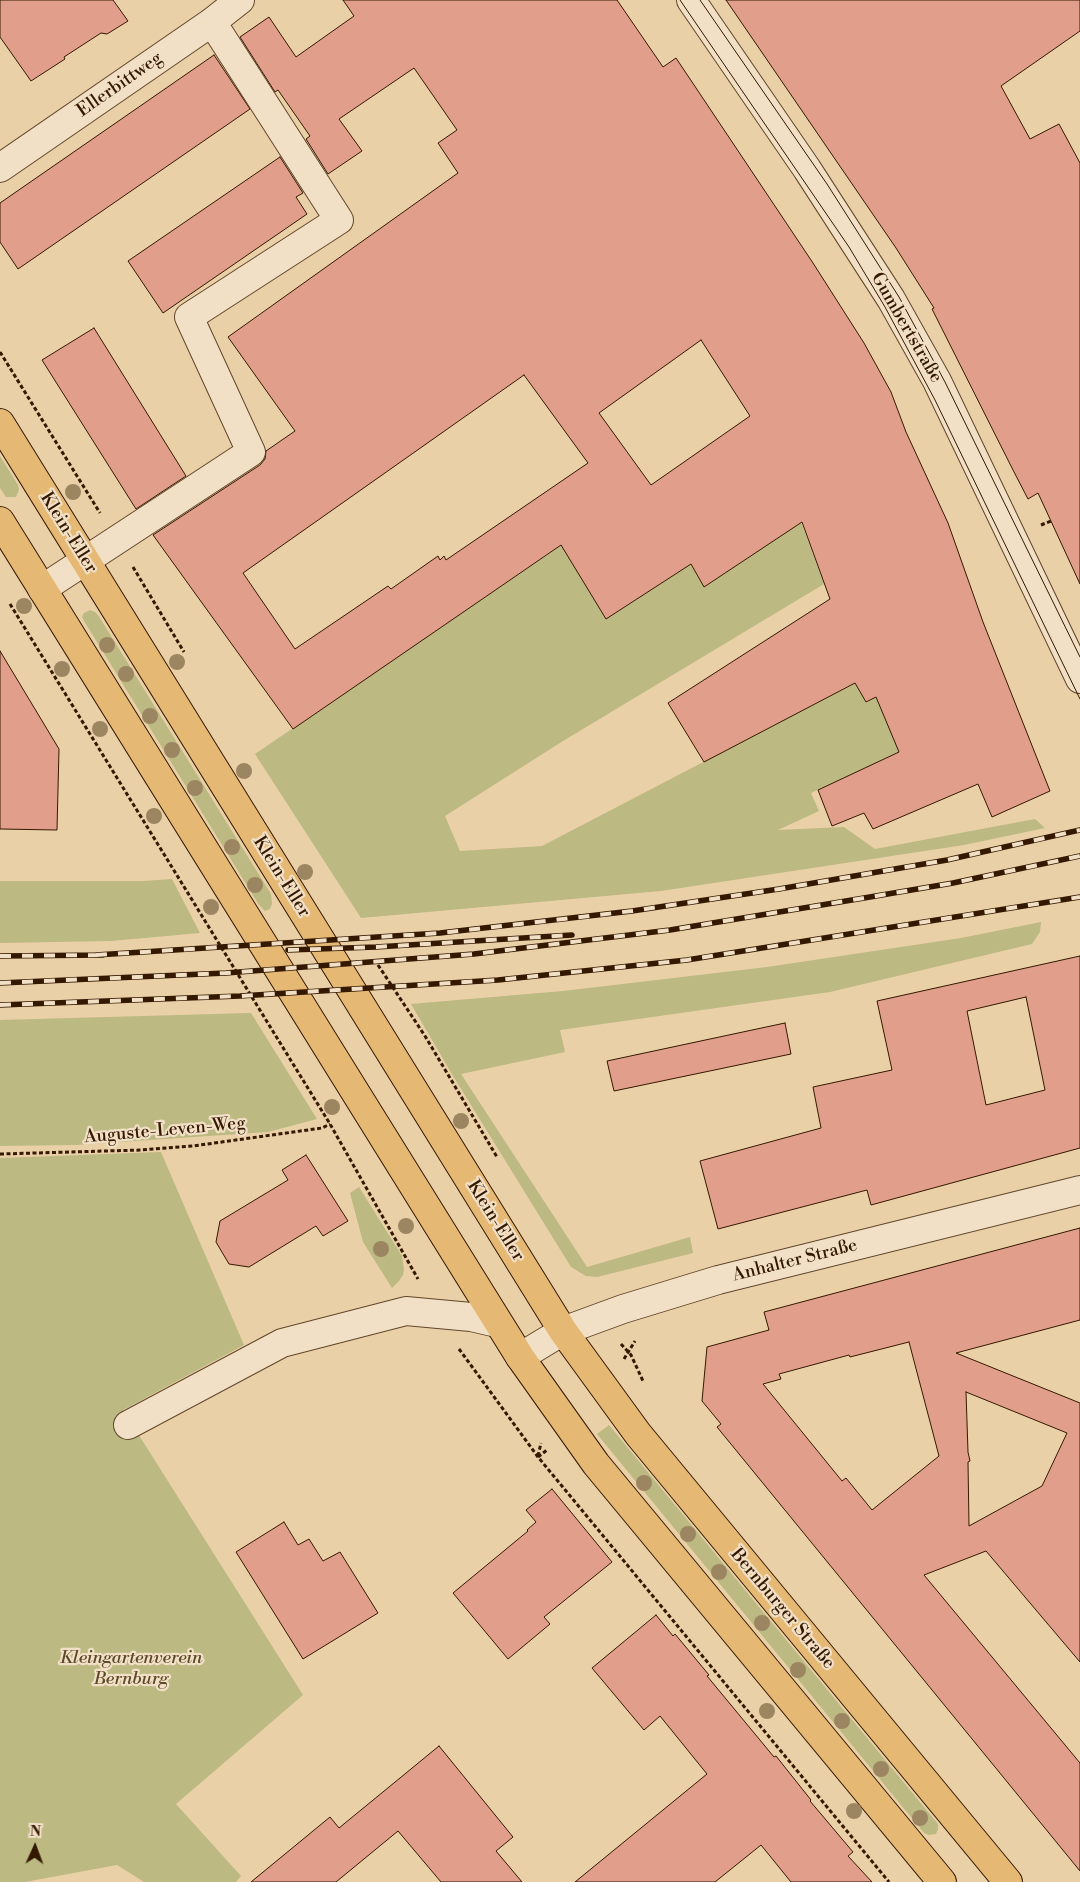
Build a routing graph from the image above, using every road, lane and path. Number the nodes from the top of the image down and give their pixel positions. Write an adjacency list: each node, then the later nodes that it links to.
1 (240, 0): 3 (street, Ellerbittweg)
2 (690, 0): 10 (street, Gumbertstraße)
3 (212, 22): 4 (street, Ellerbittweg); 7 (street)
4 (0, 168)
5 (0, 423): 7 (main road, Klein-Eller)
6 (0, 520): 8 (main road)
7 (86, 562): 8 (street); 16 (main road, Klein-Eller)
8 (42, 589): 15 (main road)
9 (5, 597): 11 (path)
10 (1080, 679)
11 (330, 1124): 12 (path, Auguste-Leven-Weg); 14 (path)
12 (0, 1154)
13 (1080, 1190): 16 (street, Anhalter Straße)
14 (438, 1314): 15 (street); 18 (street); 19 (path)
15 (497, 1323): 17 (main road)
16 (563, 1331): 17 (street, Anhalter Straße); 21 (main road, Bernburger Straße)
17 (520, 1358): 20 (main road)
18 (128, 1425)
19 (889, 1882)
20 (942, 1882)
21 (1008, 1882)

